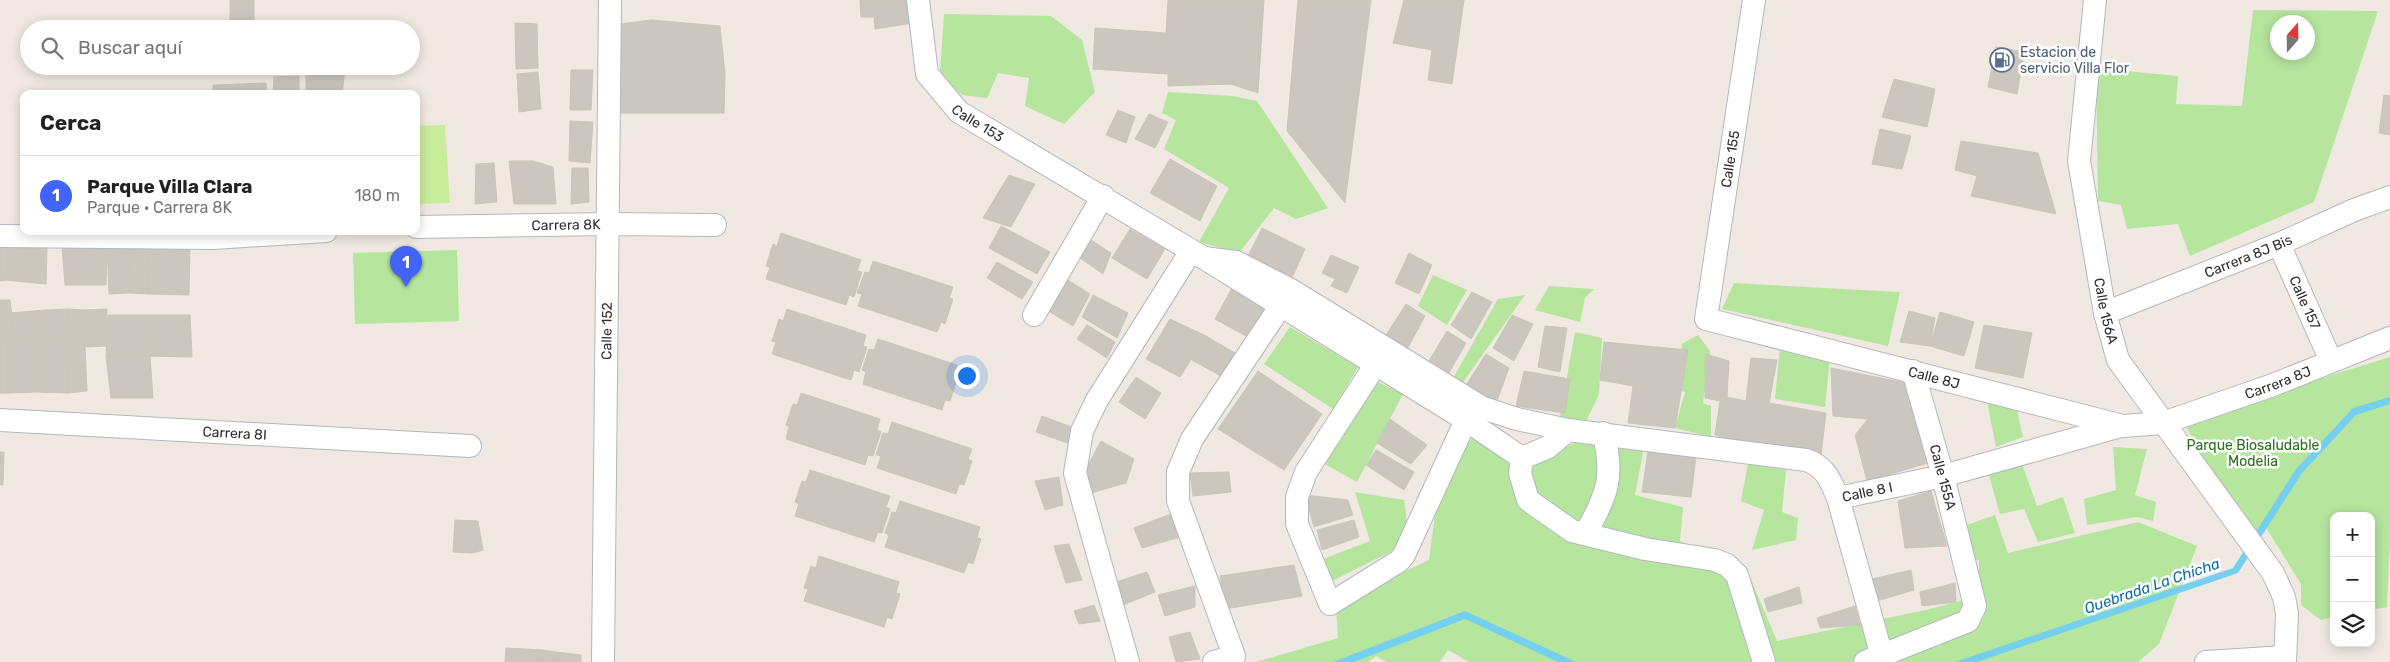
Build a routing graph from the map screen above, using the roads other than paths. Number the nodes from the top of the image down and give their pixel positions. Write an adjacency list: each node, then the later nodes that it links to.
1 (610, 0): 7 (street, Calle 152)
2 (918, 0): 5 (street, Calle 153)
3 (1754, 0): 17 (street, Calle 155)
4 (2095, 0): 15 (street, Calle 156A)
5 (1103, 196): 13 (street, Calle 153); 16 (street)
6 (2390, 197): 12 (street, Carrera 8J Bis)
7 (608, 224): 8 (street, Carrera 8K); 9 (street, Carrera 8K); 35 (street, Calle 152)
8 (715, 225)
9 (420, 227)
10 (261, 235): 11 (street)
11 (0, 236)
12 (2279, 244): 15 (street, Carrera 8J Bis); 19 (street, Calle 157)
13 (1197, 254): 14 (street, Calle 153); 36 (street)
14 (1286, 298): 20 (street); 26 (street, Calle 8 I); 37 (street)
15 (2105, 313): 24 (street, Calle 156A)
16 (1034, 315)
17 (1706, 319): 21 (street, Calle 8J)
18 (2390, 338): 19 (street, Carrera 8J)
19 (2331, 362): 24 (street, Carrera 8J)
20 (1376, 364): 23 (street); 23 (street)
21 (1912, 370): 25 (street, Calle 8J); 30 (street, Calle 155A)
22 (0, 420): 28 (street, Carrera 8I)
23 (1466, 420): 29 (street)
24 (2164, 423): 25 (street, Calle 8J); 34 (street, Calle 156A)
25 (2123, 426): 30 (street, Calle 8 I)
26 (1568, 430): 27 (street, Calle 8 I); 29 (street)
27 (1604, 433): 31 (street, Calle 8 I); 32 (street)
28 (470, 446)
29 (1522, 458): 32 (street)
30 (1943, 476): 31 (street, Calle 8 I); 33 (street, Calle 155A)
31 (1838, 498): 33 (street)
32 (1585, 534): 38 (street)
33 (1874, 659)
34 (2285, 660): 39 (street)
35 (603, 662)
36 (1128, 662)
37 (1214, 662)
38 (1764, 662)
39 (2206, 662)

